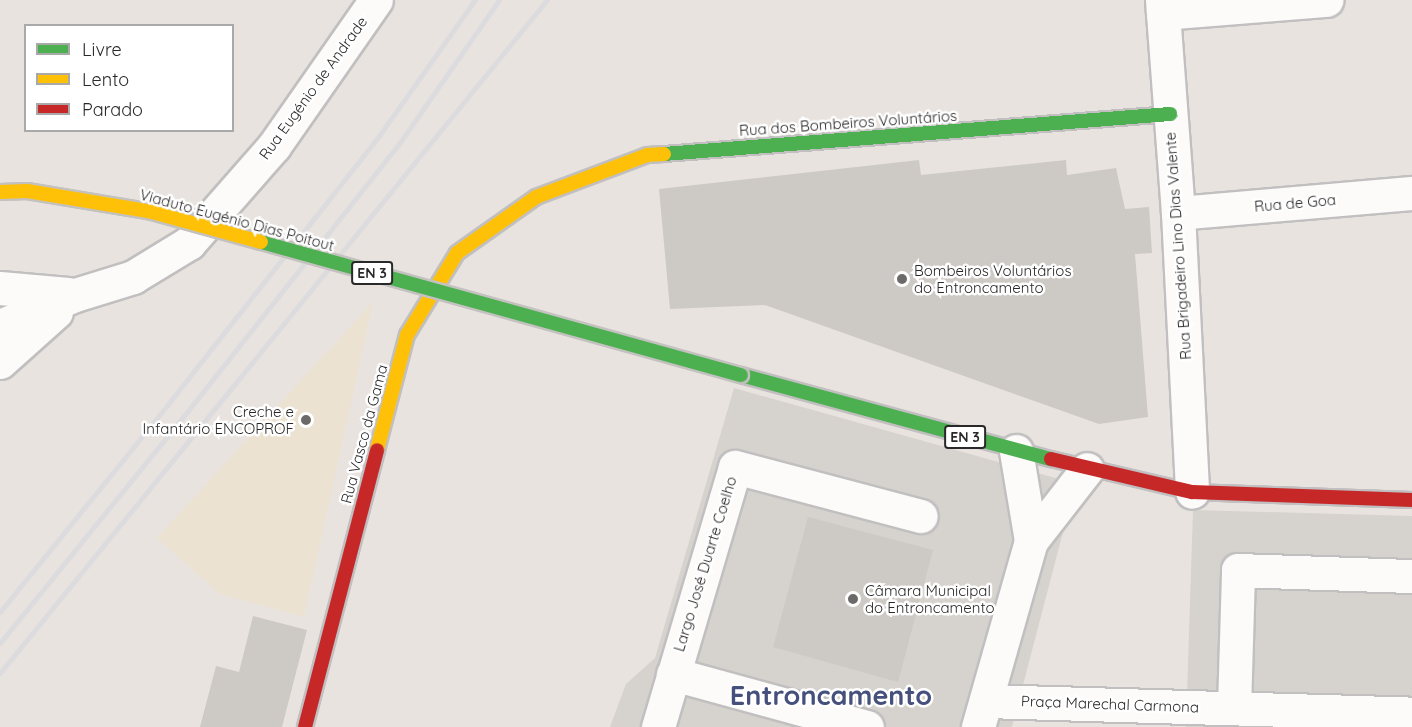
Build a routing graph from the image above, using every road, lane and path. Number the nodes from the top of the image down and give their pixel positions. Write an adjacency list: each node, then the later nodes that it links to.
1 (376, 0): 10 (street, Rua Eugénio de Andrade)
2 (1326, 0): 3 (street)
3 (1163, 7): 4 (street, Rua Brigadeiro Lino Dias Valente)
4 (1170, 114): 7 (main road, Rua dos Bombeiros Voluntários); 8 (street, Rua Brigadeiro Lino Dias Valente)
5 (0, 192): 13 (main road, Viaduto Eugénio Dias Poitout / EN 3, bridge)
6 (1412, 193): 8 (street, Rua de Goa)
7 (536, 197): 25 (main road, Rua Vasco da Gama)
8 (1178, 213): 15 (street, Rua Brigadeiro Lino Dias Valente)
9 (0, 288): 10 (street, Rua Eugénio de Andrade)
10 (75, 295): 11 (street, Rua Eugénio de Andrade); 12 (street, Rua Eugénio de Andrade)
11 (0, 326)
12 (0, 362)
13 (1016, 451): 14 (main road, EN 3); 18 (street)
14 (1087, 470): 15 (main road, EN 3); 18 (street)
15 (1192, 492): 16 (main road, EN 3)
16 (1412, 500)
17 (921, 516): 20 (street, Largo José Duarte Coelho)
18 (1031, 541): 22 (street)
19 (1412, 576): 21 (street)
20 (673, 674): 26 (street, Largo José Duarte Coelho); 27 (street)
21 (1234, 708): 22 (street, Praça Marechal Carmona); 24 (street, Praça Marechal Carmona)
22 (982, 714)
23 (1412, 714): 24 (street, Praça Marechal Carmona)
24 (1363, 720)
25 (305, 727)
26 (658, 727)
27 (867, 727)

